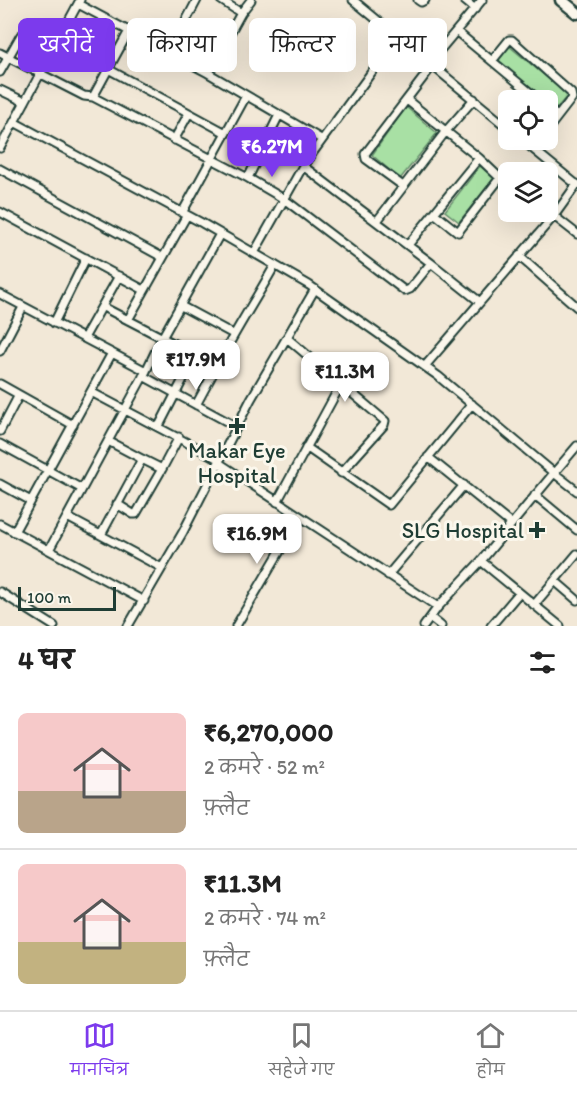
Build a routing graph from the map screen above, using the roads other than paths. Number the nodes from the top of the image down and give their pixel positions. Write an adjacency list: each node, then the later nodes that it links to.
1 (197, 0): 14 (street)
2 (221, 0): 12 (street)
3 (251, 0): 12 (street)
4 (353, 0): 15 (street)
5 (418, 0): 6 (street)
6 (425, 0)
7 (465, 0): 11 (street)
8 (482, 0): 11 (street)
9 (561, 0): 13 (main road)
10 (79, 2): 16 (street); 32 (street)
11 (475, 9): 17 (street)
12 (241, 13): 31 (street)
13 (577, 13)
14 (187, 18)
15 (376, 18)
16 (127, 30)
17 (456, 31): 20 (street); 24 (street)
18 (127, 35): 22 (street)
19 (18, 40): 23 (street)
20 (447, 43)
21 (0, 53): 23 (street)
22 (115, 56)
23 (8, 58): 25 (street); 32 (street)
24 (492, 61): 34 (street); 42 (street)
25 (0, 72)
26 (106, 72): 36 (street)
27 (114, 72): 40 (street)
28 (371, 72): 47 (street)
29 (426, 72): 38 (street)
30 (441, 72): 37 (street)
31 (208, 73): 35 (street)
32 (40, 74): 36 (street); 39 (street)
33 (0, 90): 39 (street)
34 (527, 90)
35 (246, 96): 41 (street); 46 (street)
36 (93, 97): 48 (street)
37 (474, 99): 43 (street); 45 (street)
38 (407, 100): 45 (street); 57 (street)
39 (25, 102): 44 (street)
40 (189, 113): 46 (street); 48 (street)
41 (279, 115): 47 (street); 55 (street)
42 (558, 115)
43 (498, 119)
44 (14, 122): 49 (street); 61 (street)
45 (446, 131): 51 (street); 57 (street)
46 (226, 133): 52 (street)
47 (321, 139): 53 (street)
48 (174, 140): 52 (street)
49 (0, 148)
50 (534, 150): 56 (street)
51 (479, 158): 60 (street); 60 (street)
52 (210, 160): 55 (street); 61 (street)
53 (303, 166): 58 (street); 64 (street)
54 (0, 168): 71 (street)
55 (248, 178): 58 (street)
56 (577, 185): 59 (street)
57 (403, 186): 64 (street)
58 (284, 199): 69 (street); 73 (street)
59 (558, 212)
60 (434, 213): 68 (street)
61 (184, 214): 66 (street); 71 (street)
62 (1, 216): 72 (street)
63 (558, 218): 67 (street)
64 (377, 221): 68 (street)
65 (550, 222): 70 (street)
66 (220, 234): 69 (street); 81 (street)
67 (577, 234)
68 (408, 245): 73 (street)
69 (254, 253): 74 (street)
70 (519, 256): 79 (street); 83 (street)
71 (162, 257): 77 (street)
72 (86, 258): 75 (street); 85 (street)
73 (431, 263): 79 (street)
74 (275, 265): 76 (street); 86 (street)
75 (119, 276): 77 (street); 80 (street)
76 (315, 289): 89 (street); 95 (street)
77 (144, 290): 84 (street)
78 (0, 294): 82 (street)
79 (480, 302): 95 (street)
80 (103, 306): 84 (street); 87 (street)
81 (181, 306): 86 (street); 88 (street)
82 (23, 307): 85 (street); 90 (street)
83 (577, 307)
84 (128, 320): 88 (street)
85 (54, 323): 87 (street)
86 (233, 334): 94 (street)
87 (84, 338): 92 (street)
88 (162, 338): 93 (street); 96 (street)
89 (287, 338): 98 (street); 107 (street)
90 (3, 340): 91 (street)
91 (0, 351)
92 (112, 353): 96 (street); 99 (street)
93 (195, 356): 94 (street); 101 (street)
94 (217, 366): 103 (street)
95 (425, 366): 102 (street)
96 (145, 373): 101 (street); 104 (street)
97 (0, 384): 100 (street)
98 (341, 384): 113 (street); 119 (street)
99 (91, 392): 104 (street); 105 (street)
100 (20, 394): 105 (street); 108 (street)
101 (175, 394): 103 (street); 106 (street)
102 (472, 404): 114 (street); 120 (street)
103 (196, 405): 107 (street)
104 (125, 409): 106 (street); 110 (street)
105 (73, 425): 118 (street)
106 (159, 426): 109 (street)
107 (237, 427): 116 (street)
108 (0, 431)
109 (179, 437): 116 (street); 117 (street)
110 (108, 441): 115 (street); 123 (street)
111 (0, 444): 118 (street)
112 (577, 446): 120 (street)
113 (306, 447): 119 (street); 127 (street)
114 (428, 456): 119 (street); 122 (street)
115 (142, 459): 117 (street); 128 (street)
116 (219, 461): 127 (street); 139 (street)
117 (162, 469): 128 (street)
118 (48, 470): 123 (street); 126 (street)
119 (341, 473)
120 (554, 473): 124 (street); 125 (street)
121 (0, 484): 126 (street)
122 (464, 485): 132 (street); 140 (street)
123 (82, 489): 129 (street)
124 (577, 492)
125 (536, 495): 132 (street); 133 (street)
126 (31, 501): 134 (street)
127 (278, 502): 130 (street)
128 (117, 504): 135 (street)
129 (67, 517): 135 (street); 136 (street)
130 (300, 517): 140 (street); 151 (street)
131 (0, 524): 134 (street)
132 (512, 524): 138 (street)
133 (577, 530)
134 (14, 532): 136 (street)
135 (101, 535): 139 (street)
136 (49, 550): 145 (street)
137 (577, 554): 141 (street)
138 (481, 561): 143 (street); 147 (street)
139 (162, 568): 145 (street)
140 (388, 575): 147 (street)
141 (555, 581): 144 (street); 146 (street)
142 (0, 592): 149 (street)
143 (519, 592): 146 (street); 154 (street)
144 (577, 600)
145 (144, 601): 150 (street)
146 (534, 605): 155 (street)
147 (438, 607): 148 (street)
148 (431, 618): 152 (street); 153 (street)
149 (54, 626)
150 (128, 626)
151 (236, 626)
152 (424, 626)
153 (441, 626)
154 (491, 626)
155 (560, 626)

